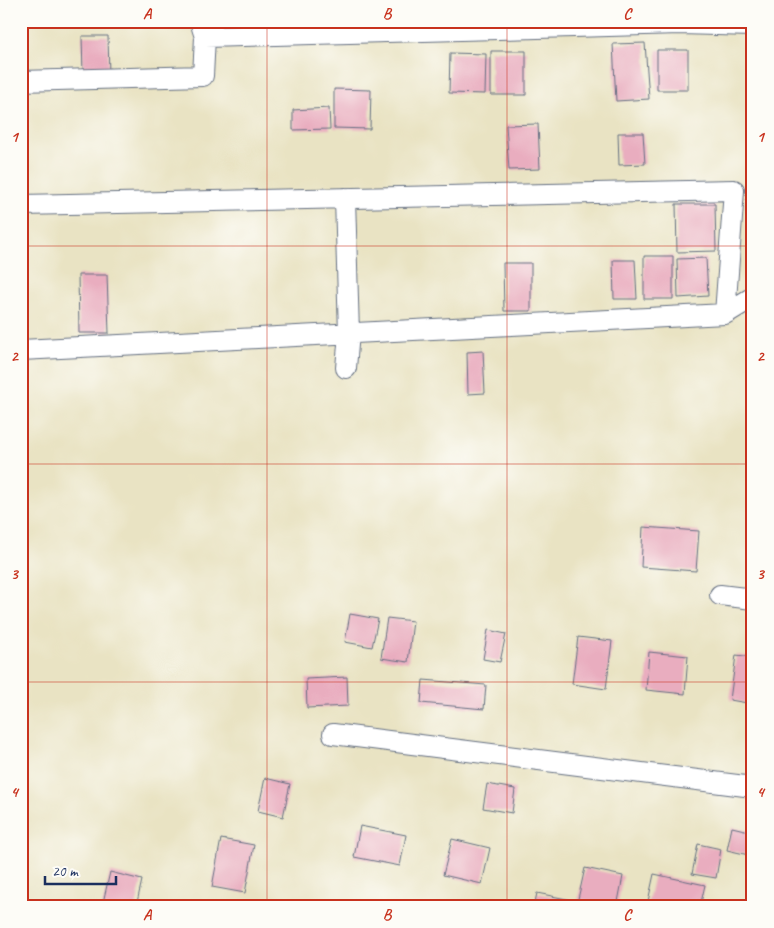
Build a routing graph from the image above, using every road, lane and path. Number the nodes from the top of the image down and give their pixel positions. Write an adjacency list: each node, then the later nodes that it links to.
1 (753, 26): 2 (street)
2 (202, 29): 3 (street)
3 (21, 81)
4 (345, 198): 5 (street); 7 (street); 8 (street)
5 (21, 205)
6 (753, 297): 7 (street)
7 (725, 314): 8 (street)
8 (349, 333): 9 (street); 10 (street)
9 (21, 350)
10 (346, 368)
11 (720, 595): 12 (street)
12 (753, 599)
13 (333, 734): 14 (street)
14 (753, 787)

